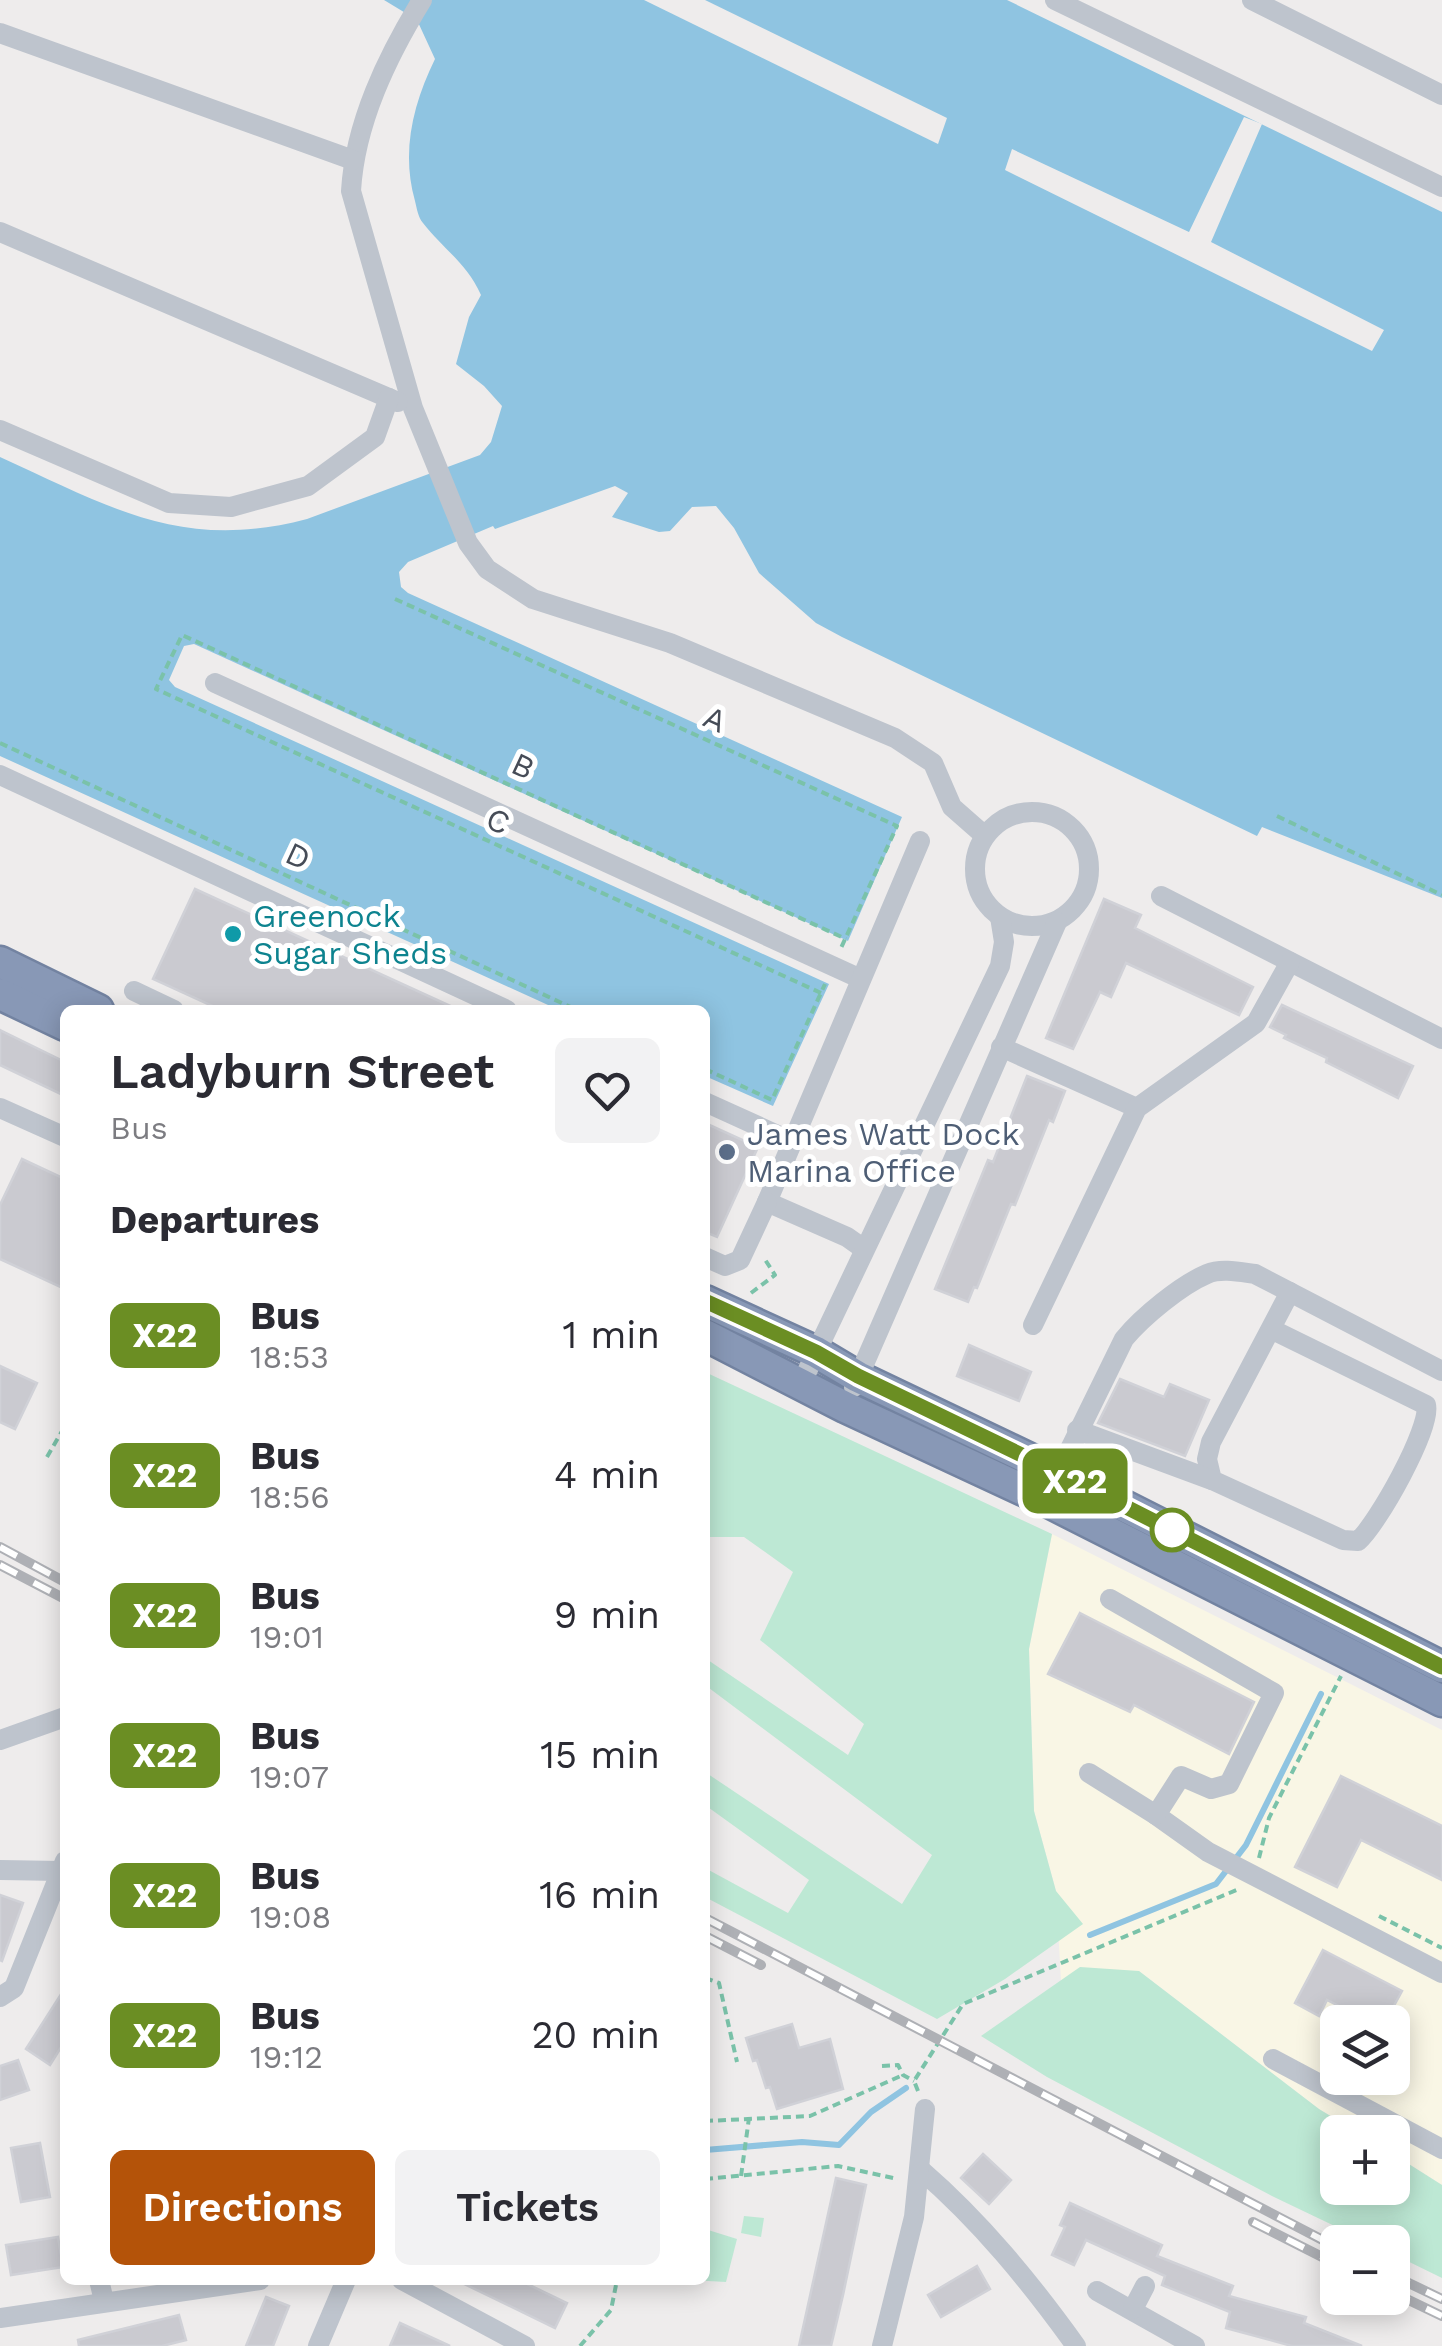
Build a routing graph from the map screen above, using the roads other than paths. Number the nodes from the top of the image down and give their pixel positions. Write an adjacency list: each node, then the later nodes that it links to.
1 (422, 0): 6 (street)
2 (1055, 0): 7 (street)
3 (1252, 0): 5 (street)
4 (0, 34): 6 (street)
5 (1442, 96)
6 (352, 160): 10 (street)
7 (1442, 187)
8 (0, 232): 9 (street)
9 (389, 398): 10 (street); 11 (street)
10 (413, 408): 14 (street)
11 (0, 430)
12 (215, 682): 21 (street)
13 (0, 775): 26 (street)
14 (985, 836): 17 (street); 18 (street)
15 (920, 841): 21 (street)
16 (1160, 896): 20 (street)
17 (1000, 917): 18 (street); 36 (street)
18 (1057, 922): 29 (street)
19 (0, 962): 24 (highway)
20 (1290, 962): 28 (street); 32 (street)
21 (862, 980): 34 (street)
22 (134, 992): 25 (street)
23 (0, 994): 27 (highway)
24 (88, 1005)
25 (163, 1005)
26 (496, 1005)
27 (60, 1023)
28 (1442, 1039)
29 (1002, 1047): 32 (street); 45 (street)
30 (710, 1104): 34 (street)
31 (0, 1108): 33 (street)
32 (1138, 1108): 40 (street)
33 (60, 1135)
34 (792, 1142): 35 (street)
35 (767, 1202): 36 (street); 37 (street)
36 (864, 1249): 43 (street)
37 (710, 1259)
38 (1290, 1292): 41 (street); 44 (street); 48 (street)
39 (710, 1303): 43 (highway)
40 (1033, 1325)
41 (1271, 1329): 49 (street); 49 (street)
42 (710, 1337): 46 (highway)
43 (816, 1352): 45 (highway); 46 (street)
44 (1442, 1371)
45 (858, 1376): 47 (street); 50 (highway)
46 (802, 1382): 47 (highway)
47 (844, 1407): 50 (highway)
48 (1077, 1430): 49 (street); 50 (street)
49 (1212, 1480)
50 (1051, 1486): 52 (highway); 53 (highway)
51 (1110, 1599): 57 (street)
52 (1442, 1667)
53 (1442, 1701)
54 (60, 1719): 55 (street)
55 (0, 1740)
56 (1088, 1773): 57 (street)
57 (1156, 1815): 61 (street)
58 (60, 1866): 59 (street)
59 (0, 1870)
60 (60, 1873): 62 (street)
61 (1442, 1973)
62 (0, 1997)
63 (1273, 2059): 65 (street)
64 (925, 2109): 66 (street)
65 (1442, 2148)
66 (920, 2176): 77 (street); 78 (street)
67 (180, 2285): 71 (street)
68 (344, 2285): 75 (street)
69 (411, 2285): 76 (street)
70 (1145, 2286): 73 (street)
71 (101, 2290): 74 (street)
72 (1097, 2291): 73 (street)
73 (1133, 2309): 79 (street)
74 (1, 2313)
75 (318, 2346)
76 (525, 2346)
77 (882, 2346)
78 (1076, 2346)
79 (1195, 2346)

